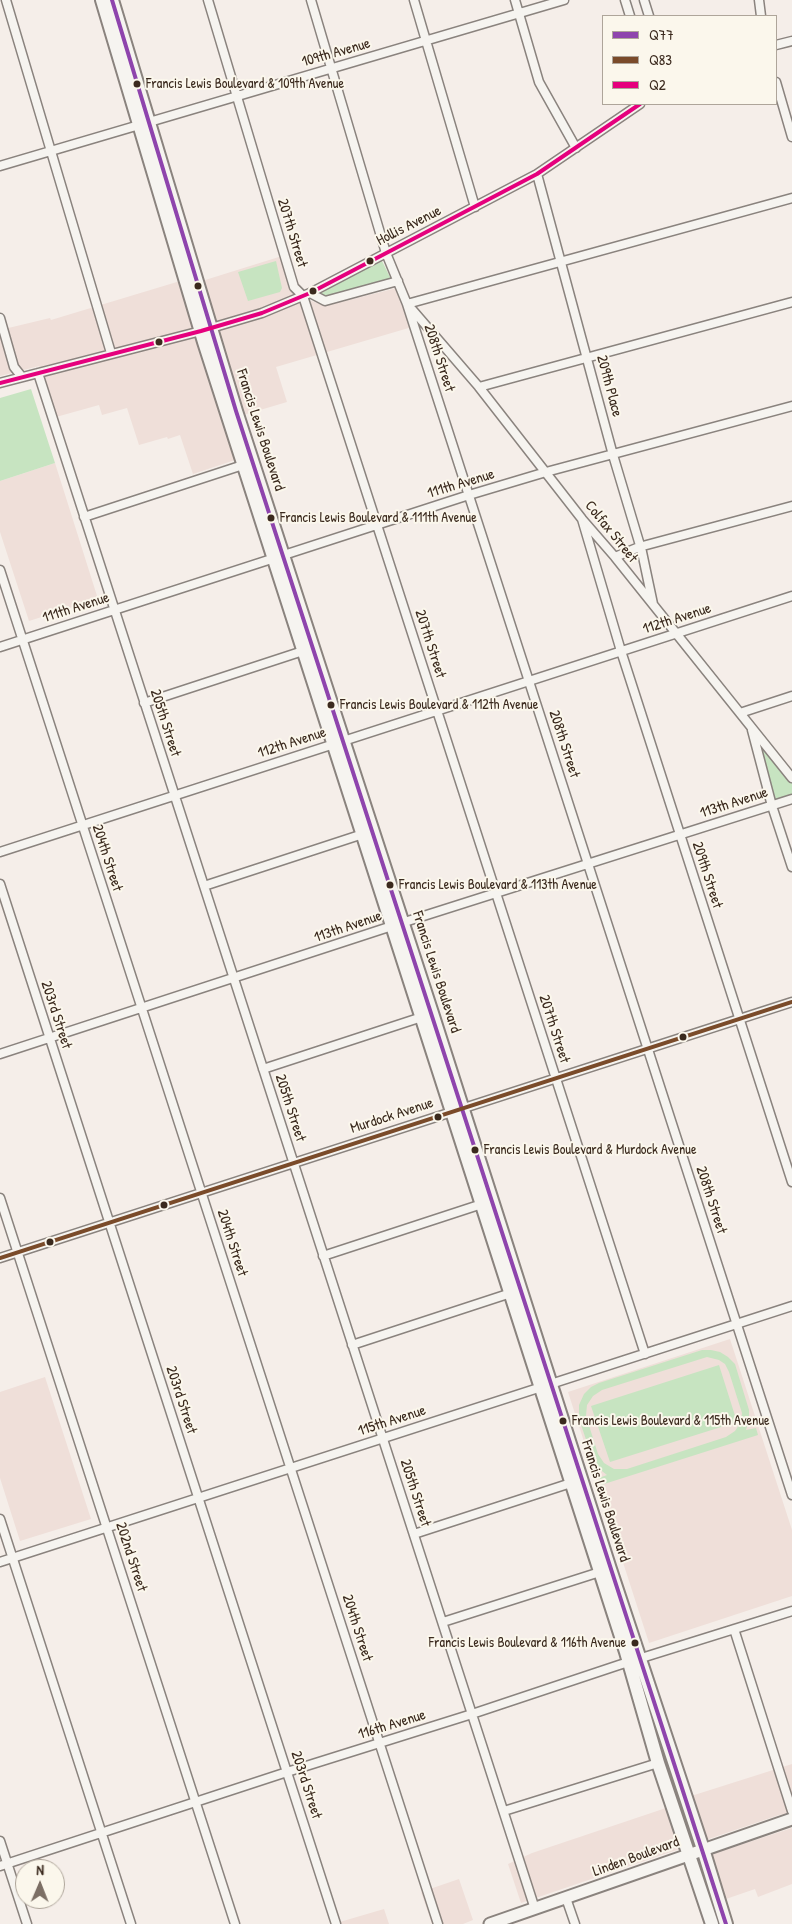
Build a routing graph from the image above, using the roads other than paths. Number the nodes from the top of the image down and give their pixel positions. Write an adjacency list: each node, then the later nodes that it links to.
1 (6, 0): 26 (street)
2 (102, 0): 23 (main road, Francis Lewis Boulevard)
3 (112, 0): 23 (main road, Francis Lewis Boulevard)
4 (208, 0): 21 (street, 207th Street)
5 (311, 0): 19 (street, 208th Street)
6 (414, 0): 16 (street)
7 (515, 0): 12 (street)
8 (564, 0): 12 (street, 109th Avenue)
9 (625, 0): 13 (street)
10 (644, 0): 14 (street)
11 (759, 0): 15 (street)
12 (519, 14): 16 (street, 109th Avenue); 25 (street)
13 (630, 15)
14 (649, 15)
15 (761, 15)
16 (426, 41): 19 (street, 109th Avenue); 30 (street)
17 (792, 41): 18 (street)
18 (777, 45)
19 (332, 69): 21 (street, 109th Avenue); 31 (street, 208th Street)
20 (777, 85): 24 (street)
21 (237, 97): 23 (street, 109th Avenue); 34 (street, 207th Street)
22 (639, 105): 25 (street, Hollis Avenue)
23 (144, 124): 26 (street, 109th Avenue); 38 (main road, Francis Lewis Boulevard)
24 (792, 137)
25 (576, 148): 28 (street, Hollis Avenue)
26 (51, 150): 27 (street, 109th Avenue); 39 (street)
27 (0, 166)
28 (537, 174): 30 (street, Hollis Avenue); 32 (street, 209th Place)
29 (792, 198): 32 (street)
30 (475, 207): 31 (street, Hollis Avenue)
31 (386, 253): 33 (street, 208th Street); 34 (street, Hollis Avenue)
32 (560, 261): 36 (street); 40 (street, 209th Place)
33 (398, 281): 34 (street); 36 (street, 208th Street)
34 (307, 295): 38 (street, Hollis Avenue); 53 (street, 207th Street)
35 (792, 302): 40 (street)
36 (407, 304): 44 (street, Colfax Street); 49 (street, 208th Street)
37 (0, 318): 42 (street)
38 (206, 330): 39 (street, Hollis Avenue); 47 (main road, Francis Lewis Boulevard); 55 (main road, Francis Lewis Boulevard)
39 (111, 353): 41 (street, Hollis Avenue)
40 (587, 358): 44 (street); 46 (street, 209th Place)
41 (38, 373): 42 (street, Hollis Avenue); 51 (street, 205th Street)
42 (22, 377): 43 (street, Hollis Avenue)
43 (0, 383)
44 (479, 387): 48 (street, Colfax Street)
45 (792, 406): 46 (street, 111th Avenue)
46 (613, 455): 48 (street, 111th Avenue); 54 (street, 209th Place)
47 (243, 465): 51 (street); 55 (main road, Francis Lewis Boulevard)
48 (546, 472): 49 (street, 111th Avenue); 52 (street, Colfax Street)
49 (469, 495): 53 (street, 111th Avenue); 66 (street, 208th Street)
50 (792, 506): 54 (street)
51 (84, 517): 60 (street, 205th Street)
52 (582, 519): 56 (street, Colfax Street); 65 (street, 209th Street)
53 (377, 525): 55 (street, 111th Avenue); 69 (street, 207th Street)
54 (639, 547): 56 (street); 59 (street, 209th Place)
55 (278, 556): 60 (street, 111th Avenue); 64 (main road, Francis Lewis Boulevard)
56 (615, 557): 59 (street, Colfax Street)
57 (0, 570): 62 (street, 204th Street)
58 (792, 596): 61 (street, 112th Avenue)
59 (653, 606): 61 (street, Colfax Street)
60 (114, 610): 62 (street, 111th Avenue); 68 (street, 205th Street)
61 (676, 633): 65 (street, 112th Avenue); 70 (street, Colfax Street)
62 (22, 640): 63 (street, 111th Avenue); 77 (street, 204th Street)
63 (0, 647)
64 (308, 650): 68 (street); 72 (main road, Francis Lewis Boulevard)
65 (621, 651): 66 (street, 112th Avenue); 79 (street, 209th Street)
66 (529, 681): 69 (street, 112th Avenue); 81 (street, 208th Street)
67 (792, 696): 70 (street)
68 (144, 703): 74 (street, 205th Street)
69 (437, 711): 72 (street, 112th Avenue); 85 (street, 207th Street)
70 (740, 712): 71 (street, Colfax Street)
71 (751, 727): 73 (street, Colfax Street); 76 (street)
72 (338, 743): 74 (street, 112th Avenue); 78 (main road, Francis Lewis Boulevard)
73 (792, 778)
74 (174, 796): 77 (street, 112th Avenue); 84 (street, 205th Street)
75 (792, 799): 76 (street, 113th Avenue)
76 (772, 806): 79 (street, 113th Avenue); 82 (street)
77 (82, 825): 80 (street, 112th Avenue); 89 (street, 204th Street)
78 (367, 832): 84 (street); 86 (main road, Francis Lewis Boulevard)
79 (680, 835): 81 (street, 113th Avenue); 91 (street, 209th Street)
80 (0, 852)
81 (588, 864): 85 (street, 113th Avenue); 93 (street, 208th Street)
82 (792, 867)
83 (0, 884): 92 (street, 203rd Street)
84 (204, 886): 87 (street, 205th Street)
85 (496, 894): 86 (street, 113th Avenue); 96 (street, 207th Street)
86 (397, 925): 87 (street, 113th Avenue); 90 (main road, Francis Lewis Boulevard)
87 (234, 979): 89 (street, 113th Avenue); 95 (street, 205th Street)
88 (792, 1002): 91 (street, Murdock Avenue)
89 (142, 1009): 92 (street, 113th Avenue); 100 (street, 204th Street)
90 (426, 1015): 95 (street); 97 (main road, Francis Lewis Boulevard)
91 (740, 1019): 93 (street, Murdock Avenue); 99 (street, 209th Street)
92 (50, 1038): 94 (street, 113th Avenue); 103 (street, 203rd Street)
93 (648, 1048): 96 (street, Murdock Avenue); 109 (street, 208th Street)
94 (0, 1054)
95 (263, 1069): 98 (street, 205th Street)
96 (556, 1078): 97 (street, Murdock Avenue); 111 (street, 207th Street)
97 (457, 1110): 98 (street, Murdock Avenue); 102 (main road, Francis Lewis Boulevard)
98 (293, 1163): 100 (street, Murdock Avenue); 105 (street, 205th Street)
99 (792, 1182)
100 (201, 1193): 103 (street, Murdock Avenue); 114 (street, 204th Street)
101 (0, 1198): 104 (street, 202nd Street)
102 (487, 1202): 105 (street); 107 (main road, Francis Lewis Boulevard)
103 (109, 1222): 104 (street, Murdock Avenue); 117 (street, 203rd Street)
104 (17, 1252): 106 (street, Murdock Avenue); 119 (street, 202nd Street)
105 (323, 1256): 110 (street, 205th Street)
106 (0, 1258)
107 (515, 1292): 110 (street); 112 (main road, Francis Lewis Boulevard)
108 (792, 1306): 109 (street, 115th Avenue)
109 (736, 1324): 111 (street, 115th Avenue); 116 (street, 208th Street)
110 (352, 1345): 113 (street, 205th Street)
111 (645, 1354): 112 (street, 115th Avenue)
112 (545, 1386): 113 (street, 115th Avenue); 115 (main road, Francis Lewis Boulevard)
113 (382, 1438): 114 (street, 115th Avenue); 120 (street, 205th Street)
114 (290, 1468): 117 (street, 115th Avenue); 129 (street, 204th Street)
115 (576, 1482): 120 (street); 123 (main road, Francis Lewis Boulevard)
116 (792, 1495)
117 (198, 1498): 119 (street, 115th Avenue); 131 (street, 203rd Street)
118 (0, 1519): 121 (street)
119 (107, 1528): 121 (street, 115th Avenue); 132 (street, 202nd Street)
120 (414, 1534): 125 (street, 205th Street)
121 (12, 1558): 122 (street, 115th Avenue); 136 (street)
122 (0, 1562)
123 (604, 1570): 125 (street); 127 (main road, Francis Lewis Boulevard)
124 (792, 1611): 126 (street, 116th Avenue)
125 (442, 1622): 128 (street, 205th Street)
126 (734, 1629): 127 (street, 116th Avenue); 133 (street)
127 (634, 1661): 128 (street, 116th Avenue); 130 (main road, Francis Lewis Boulevard); 138 (main road, Francis Lewis Boulevard)
128 (472, 1714): 129 (street, 116th Avenue); 134 (street, 205th Street)
129 (380, 1743): 131 (street, 116th Avenue); 147 (street, 204th Street)
130 (658, 1763): 134 (street); 139 (main road, Francis Lewis Boulevard)
131 (287, 1772): 132 (street, 116th Avenue); 146 (street, 203rd Street)
132 (196, 1802): 136 (street, 116th Avenue); 145 (street, 202nd Street)
133 (792, 1811)
134 (504, 1812): 142 (street, 205th Street)
135 (792, 1819): 138 (main road, Linden Boulevard)
136 (102, 1834): 140 (street, 116th Avenue); 144 (street)
137 (0, 1841): 140 (street)
138 (704, 1849): 139 (main road, Linden Boulevard); 151 (main road, Francis Lewis Boulevard)
139 (689, 1854): 141 (main road, Linden Boulevard); 150 (main road, Francis Lewis Boulevard)
140 (4, 1865): 143 (street)
141 (566, 1898): 142 (main road, Linden Boulevard); 149 (street)
142 (535, 1908): 148 (main road, Linden Boulevard)
143 (27, 1924)
144 (131, 1924)
145 (235, 1924)
146 (336, 1924)
147 (438, 1924)
148 (490, 1924)
149 (575, 1924)
150 (712, 1924)
151 (726, 1924)

